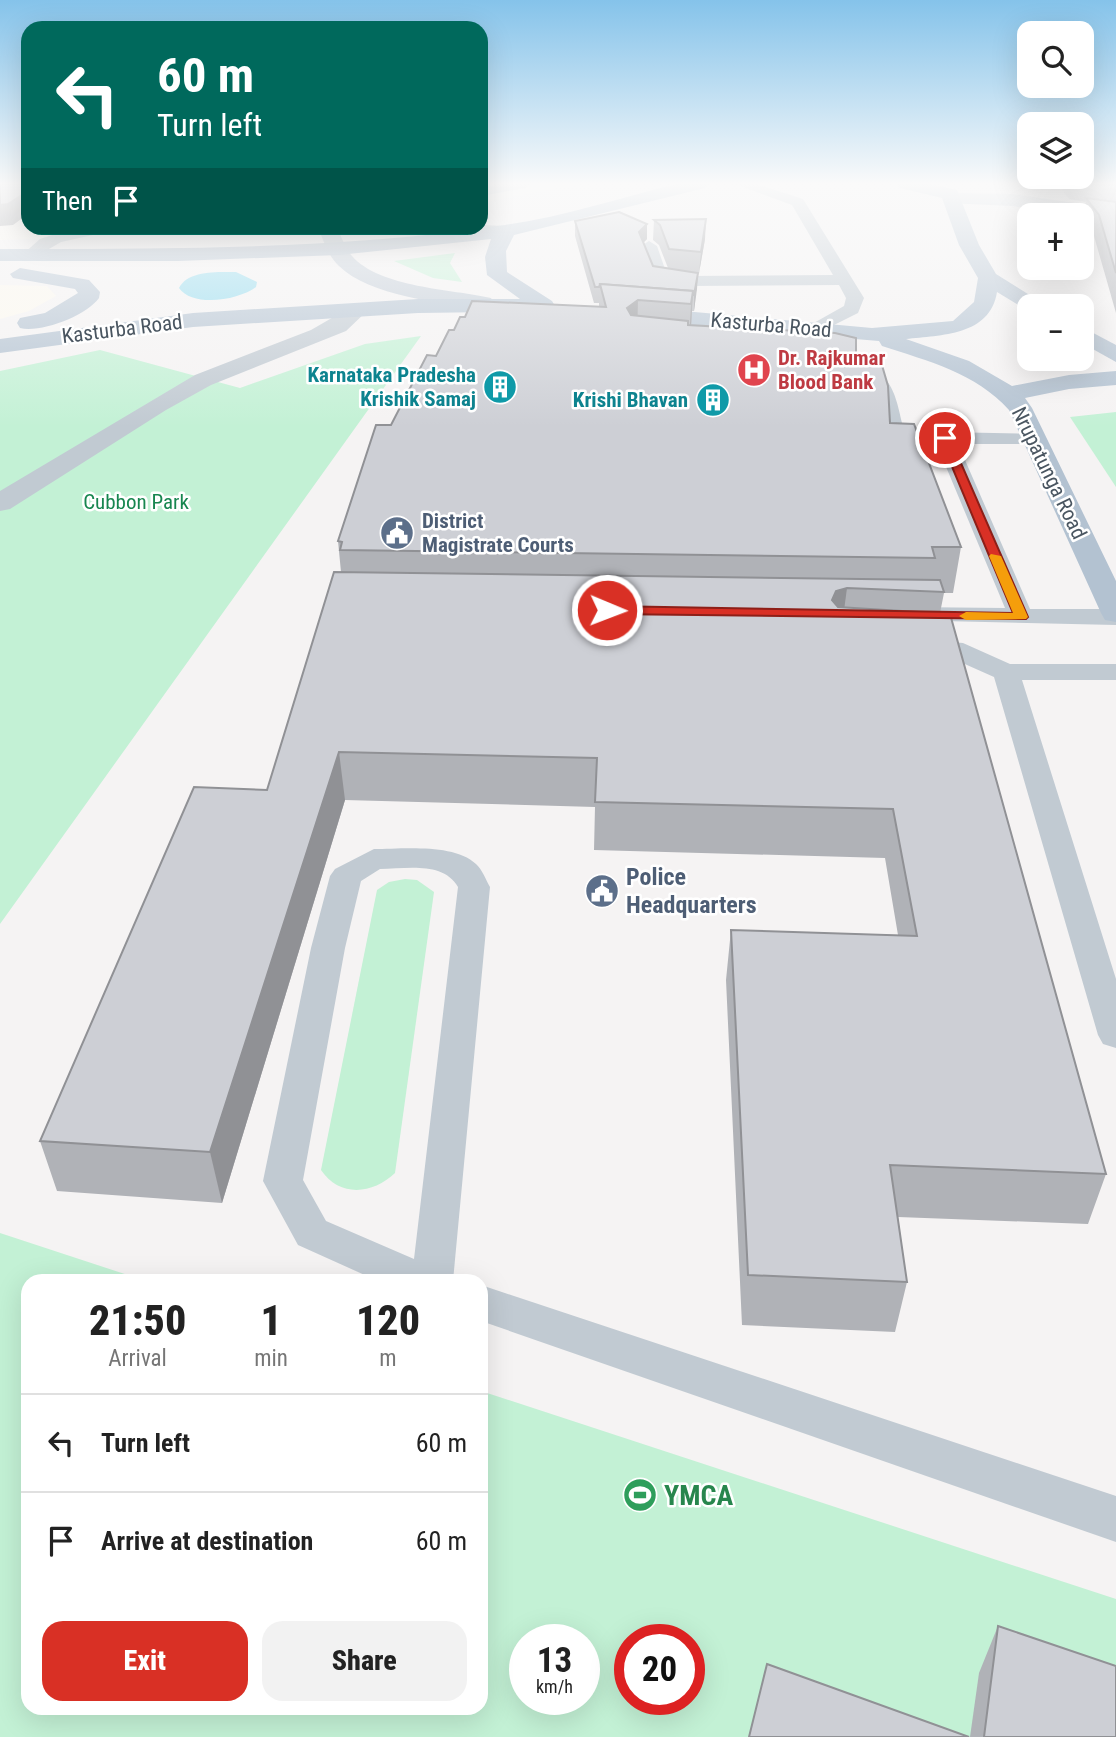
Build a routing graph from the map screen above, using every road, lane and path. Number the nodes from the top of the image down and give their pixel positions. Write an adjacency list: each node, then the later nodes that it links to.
1 (353, 265): 10 (main road)
2 (496, 265): 10 (main road, Kasturba Road)
3 (656, 265): 8 (lane)
4 (835, 265): 8 (lane)
5 (981, 265): 7 (main road)
6 (0, 273): 14 (main road)
7 (988, 278): 9 (main road); 15 (main road)
8 (844, 280): 13 (lane)
9 (1017, 295)
10 (482, 303): 11 (main road, Kasturba Road)
11 (356, 311): 17 (main road, Kasturba Road); 24 (street)
12 (614, 312): 13 (main road, Kasturba Road)
13 (818, 328): 15 (main road, Kasturba Road)
14 (0, 330)
15 (872, 335): 21 (main road, Nrupatunga Road)
16 (1094, 341): 18 (main road)
17 (0, 346)
18 (1116, 355)
19 (841, 365): 22 (lane)
20 (1116, 378): 21 (main road)
21 (1009, 394): 23 (main road, Nrupatunga Road)
22 (892, 423)
23 (1034, 438): 26 (main road, Nrupatunga Road); 27 (lane)
24 (0, 503)
25 (889, 614): 27 (lane)
26 (1116, 615): 27 (lane)
27 (1021, 617)
28 (891, 646): 29 (lane)
29 (1006, 672): 30 (lane); 31 (lane)
30 (1116, 672)
31 (1116, 1035)
32 (404, 1274): 33 (lane)
33 (433, 1274)
34 (488, 1305): 35 (lane)
35 (1116, 1519)

